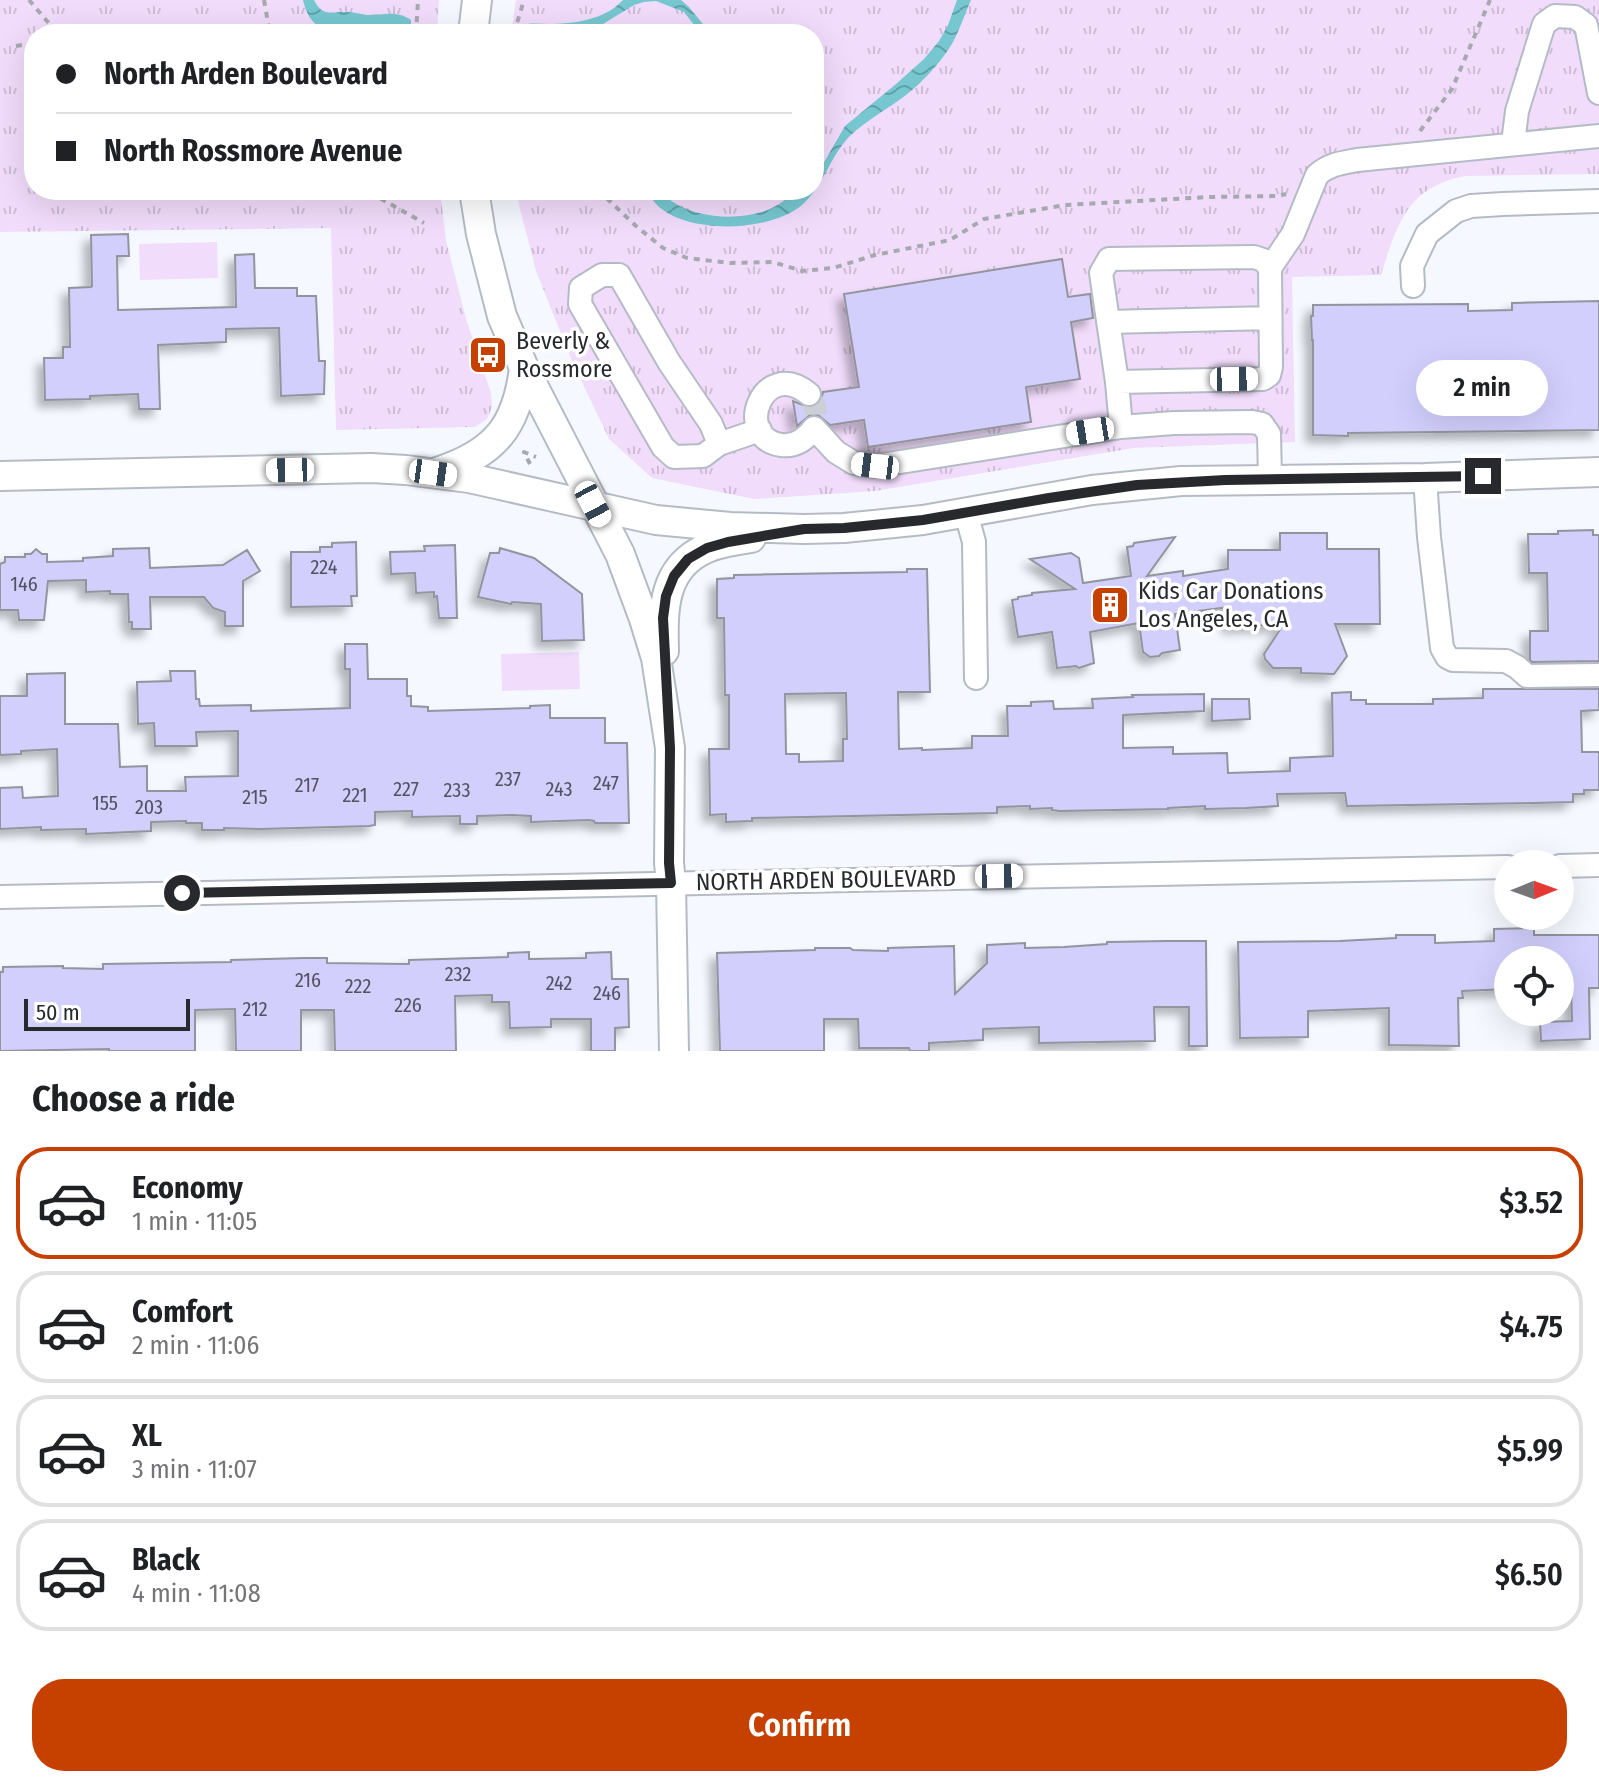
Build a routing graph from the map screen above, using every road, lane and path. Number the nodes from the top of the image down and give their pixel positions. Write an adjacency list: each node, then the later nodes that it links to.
1 (29, 0): 7 (path)
2 (264, 0): 8 (path)
3 (418, 0): 9 (path)
4 (477, 0): 10 (main road)
5 (524, 0): 11 (path)
6 (1490, 0): 16 (path)
7 (49, 24)
8 (268, 24)
9 (417, 24)
10 (474, 24)
11 (517, 24)
12 (24, 45): 13 (path)
13 (16, 46)
14 (1599, 93): 17 (street)
15 (1599, 136): 17 (street)
16 (1416, 137)
17 (1513, 143): 24 (street)
18 (1292, 190): 21 (path)
19 (383, 200): 23 (path)
20 (476, 200): 28 (main road)
21 (609, 200)
22 (1599, 201): 25 (street)
23 (424, 223)
24 (1270, 268): 26 (street); 27 (street)
25 (1413, 286)
26 (1270, 318): 27 (street); 29 (street)
27 (1108, 322): 29 (street)
28 (524, 368): 37 (main road); 41 (main road)
29 (1117, 382): 31 (street)
30 (809, 394): 32 (street)
31 (1121, 427): 32 (street); 40 (street)
32 (760, 430): 33 (street)
33 (719, 444): 33 (street)
34 (536, 457): 35 (path)
35 (530, 464)
36 (1599, 472): 39 (main road)
37 (433, 473): 38 (main road); 41 (main road)
38 (0, 476)
39 (1425, 478): 40 (main road); 44 (street)
40 (1270, 479): 42 (main road)
41 (593, 504): 43 (main road); 46 (main road)
42 (966, 513): 43 (main road); 45 (street)
43 (804, 529): 46 (main road)
44 (1599, 675)
45 (976, 678)
46 (670, 748): 50 (main road)
47 (1599, 865): 48 (street)
48 (1574, 866)
49 (1494, 867): 50 (street, NORTH ARDEN BOULEVARD)
50 (671, 883): 51 (street, NORTH ARDEN BOULEVARD); 52 (main road)
51 (0, 897)
52 (674, 1051)

